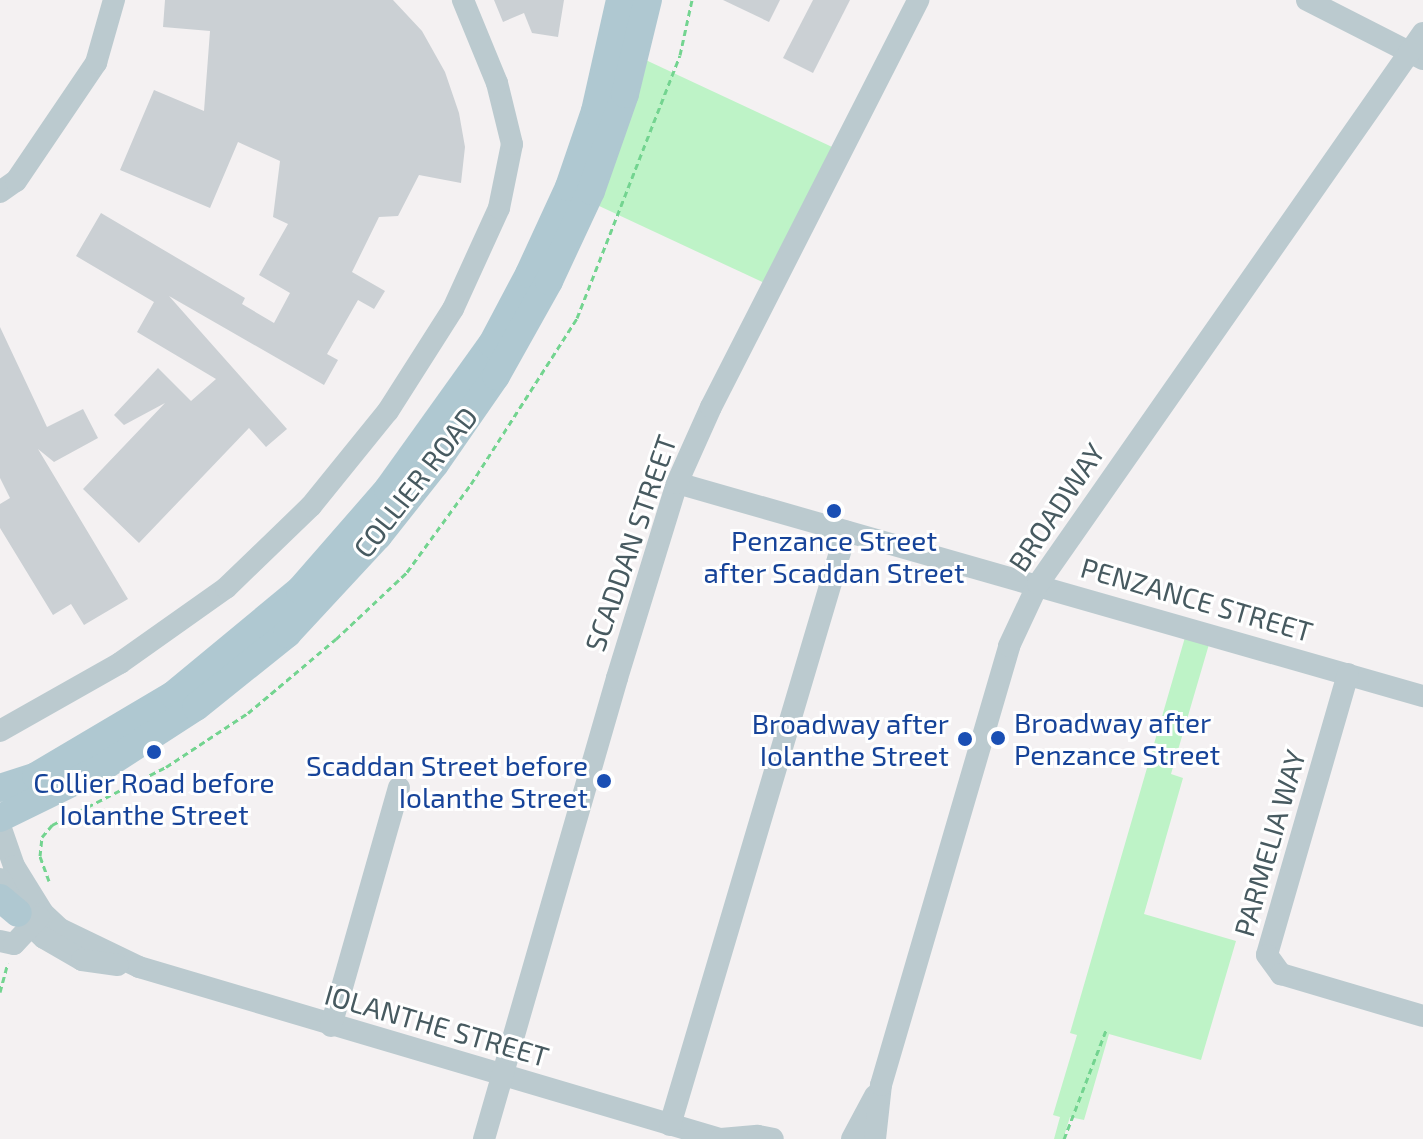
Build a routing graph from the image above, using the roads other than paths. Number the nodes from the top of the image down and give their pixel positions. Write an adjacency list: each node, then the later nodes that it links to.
1 (114, 0): 9 (street)
2 (463, 0): 15 (street)
3 (620, 0): 16 (main road, COLLIER ROAD)
4 (648, 0): 18 (main road, COLLIER ROAD)
5 (918, 0): 10 (street, SCADDAN STREET)
6 (1307, 0): 8 (street)
7 (1423, 33): 8 (street, BROADWAY)
8 (1416, 55): 12 (street, BROADWAY)
9 (0, 192)
10 (677, 483): 11 (street, PENZANCE STREET); 25 (street, SCADDAN STREET)
11 (846, 532): 12 (street, PENZANCE STREET); 27 (street)
12 (1038, 584): 13 (street, PENZANCE STREET); 26 (street, BROADWAY)
13 (1348, 674): 14 (street, PENZANCE STREET); 23 (street, PARMELIA WAY)
14 (1423, 696)
15 (0, 731)
16 (0, 788)
17 (399, 788): 24 (street)
18 (0, 818)
19 (0, 826): 21 (street, IOLANTHE STREET)
20 (0, 879): 21 (street, IOLANTHE STREET)
21 (23, 912): 22 (street); 24 (street, IOLANTHE STREET)
22 (7, 942)
23 (1423, 1016)
24 (331, 1026): 25 (street, IOLANTHE STREET)
25 (503, 1073): 27 (street, IOLANTHE STREET); 28 (street, SCADDAN STREET)
26 (881, 1085): 31 (street, BROADWAY); 32 (street, BROADWAY)
27 (670, 1125): 29 (street, IOLANTHE STREET)
28 (484, 1139)
29 (721, 1139): 30 (street, IOLANTHE STREET)
30 (773, 1139)
31 (852, 1139)
32 (875, 1139)

